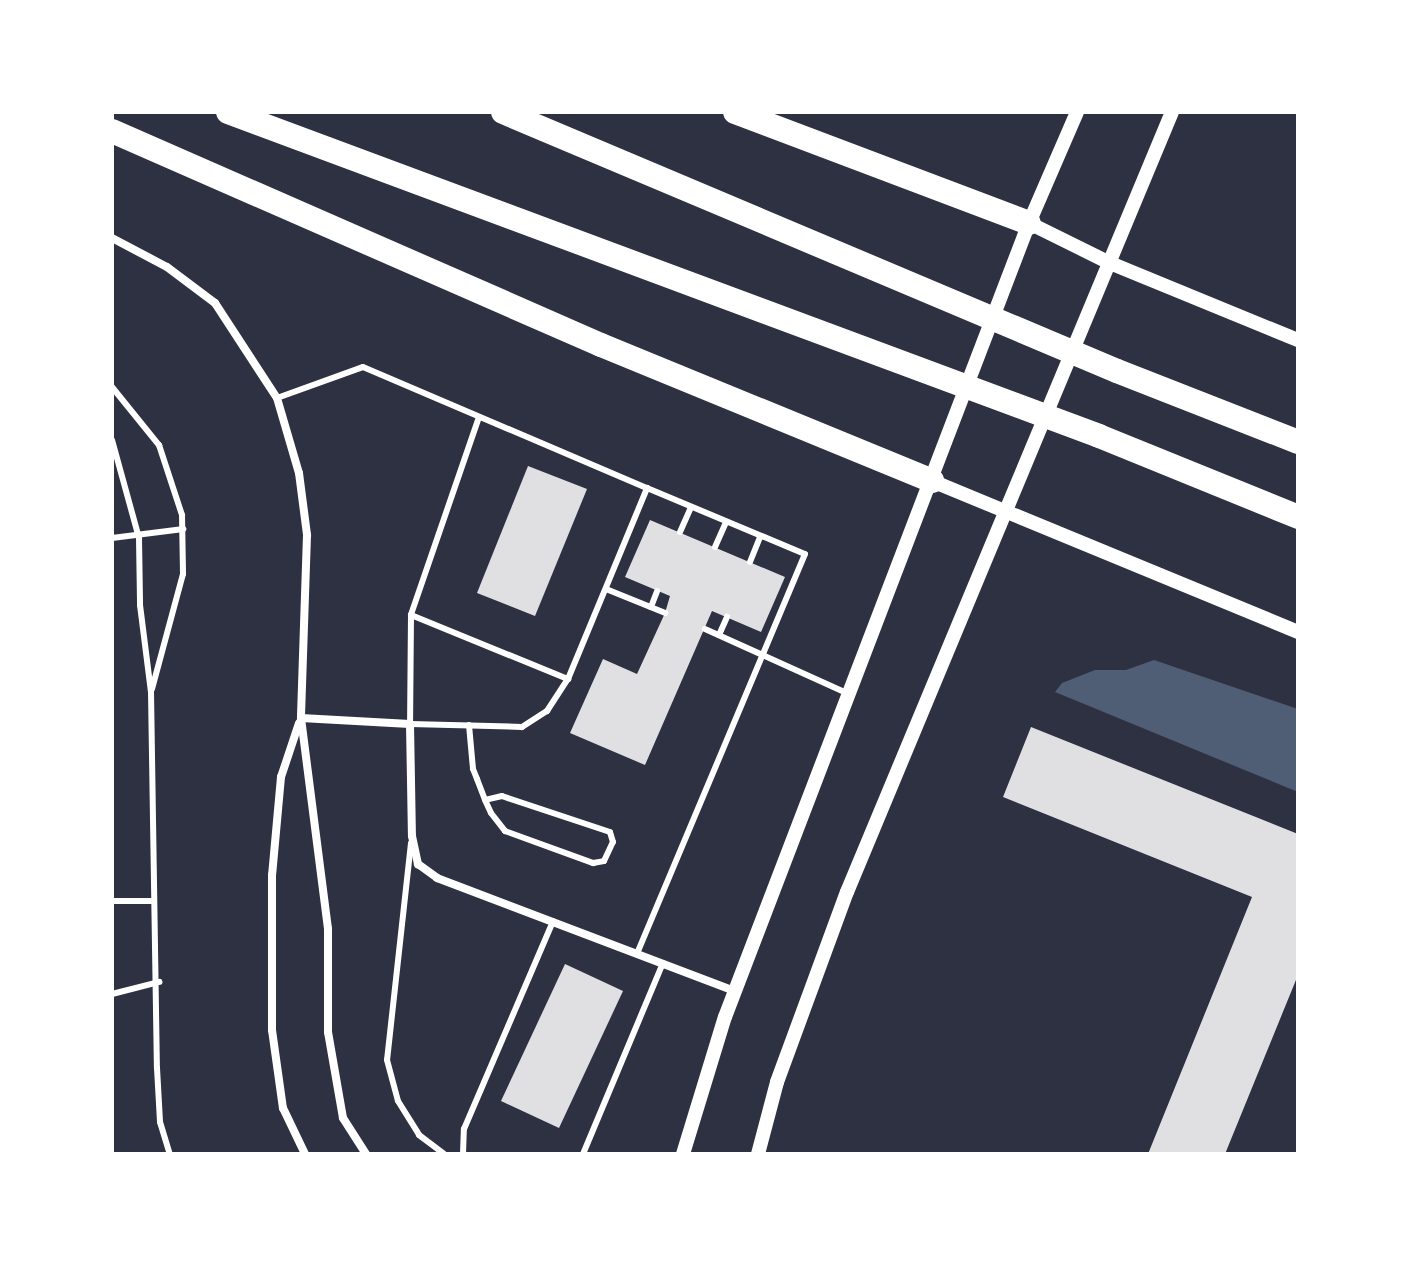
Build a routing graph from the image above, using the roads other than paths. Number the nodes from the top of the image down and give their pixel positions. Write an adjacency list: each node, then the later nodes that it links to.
1 (228, 112): 20 (highway)
2 (503, 112): 15 (highway)
3 (735, 112): 7 (highway)
4 (1077, 112): 7 (street)
5 (1172, 112): 9 (street)
6 (112, 131): 16 (highway)
7 (1029, 223): 9 (street); 16 (street)
8 (112, 238): 12 (street)
9 (1110, 263): 10 (street); 19 (street)
10 (1298, 340)
11 (112, 387): 22 (lane)
12 (277, 398): 13 (lane); 42 (street)
13 (479, 417): 17 (lane); 33 (lane)
14 (112, 440): 26 (lane)
15 (1298, 442)
16 (932, 481): 19 (street); 41 (street)
17 (647, 488): 18 (lane); 29 (lane)
18 (691, 507): 21 (lane); 23 (lane)
19 (1007, 512): 36 (street); 62 (street)
20 (1298, 517)
21 (726, 522): 24 (lane); 27 (lane)
22 (183, 529): 26 (lane); 40 (lane)
23 (680, 532)
24 (760, 537): 28 (lane); 38 (lane)
25 (112, 538): 26 (lane)
26 (139, 538): 40 (lane)
27 (715, 547)
28 (750, 562)
29 (606, 589): 31 (lane); 39 (lane)
30 (657, 591): 31 (lane)
31 (651, 607): 32 (lane)
32 (665, 613)
33 (411, 615): 39 (lane); 43 (lane)
34 (727, 617): 37 (lane)
35 (705, 629): 37 (lane)
36 (1298, 632)
37 (719, 635): 38 (lane)
38 (763, 655): 41 (lane); 50 (lane)
39 (568, 679): 44 (lane)
40 (151, 692): 48 (lane)
41 (850, 694): 53 (street)
42 (301, 718): 43 (street); 56 (street); 57 (street)
43 (410, 724): 44 (lane); 46 (street)
44 (469, 725): 45 (lane)
45 (485, 800): 45 (lane)
46 (412, 836): 49 (street); 58 (lane)
47 (112, 901): 48 (lane)
48 (152, 901): 52 (lane)
49 (553, 921): 50 (street); 59 (lane)
50 (637, 953): 51 (street)
51 (663, 963): 53 (street); 60 (lane)
52 (159, 982): 54 (lane); 55 (lane)
53 (735, 991): 61 (street)
54 (112, 994)
55 (170, 1154)
56 (305, 1154)
57 (366, 1154)
58 (444, 1154)
59 (463, 1154)
60 (583, 1154)
61 (683, 1154)
62 (758, 1154)

